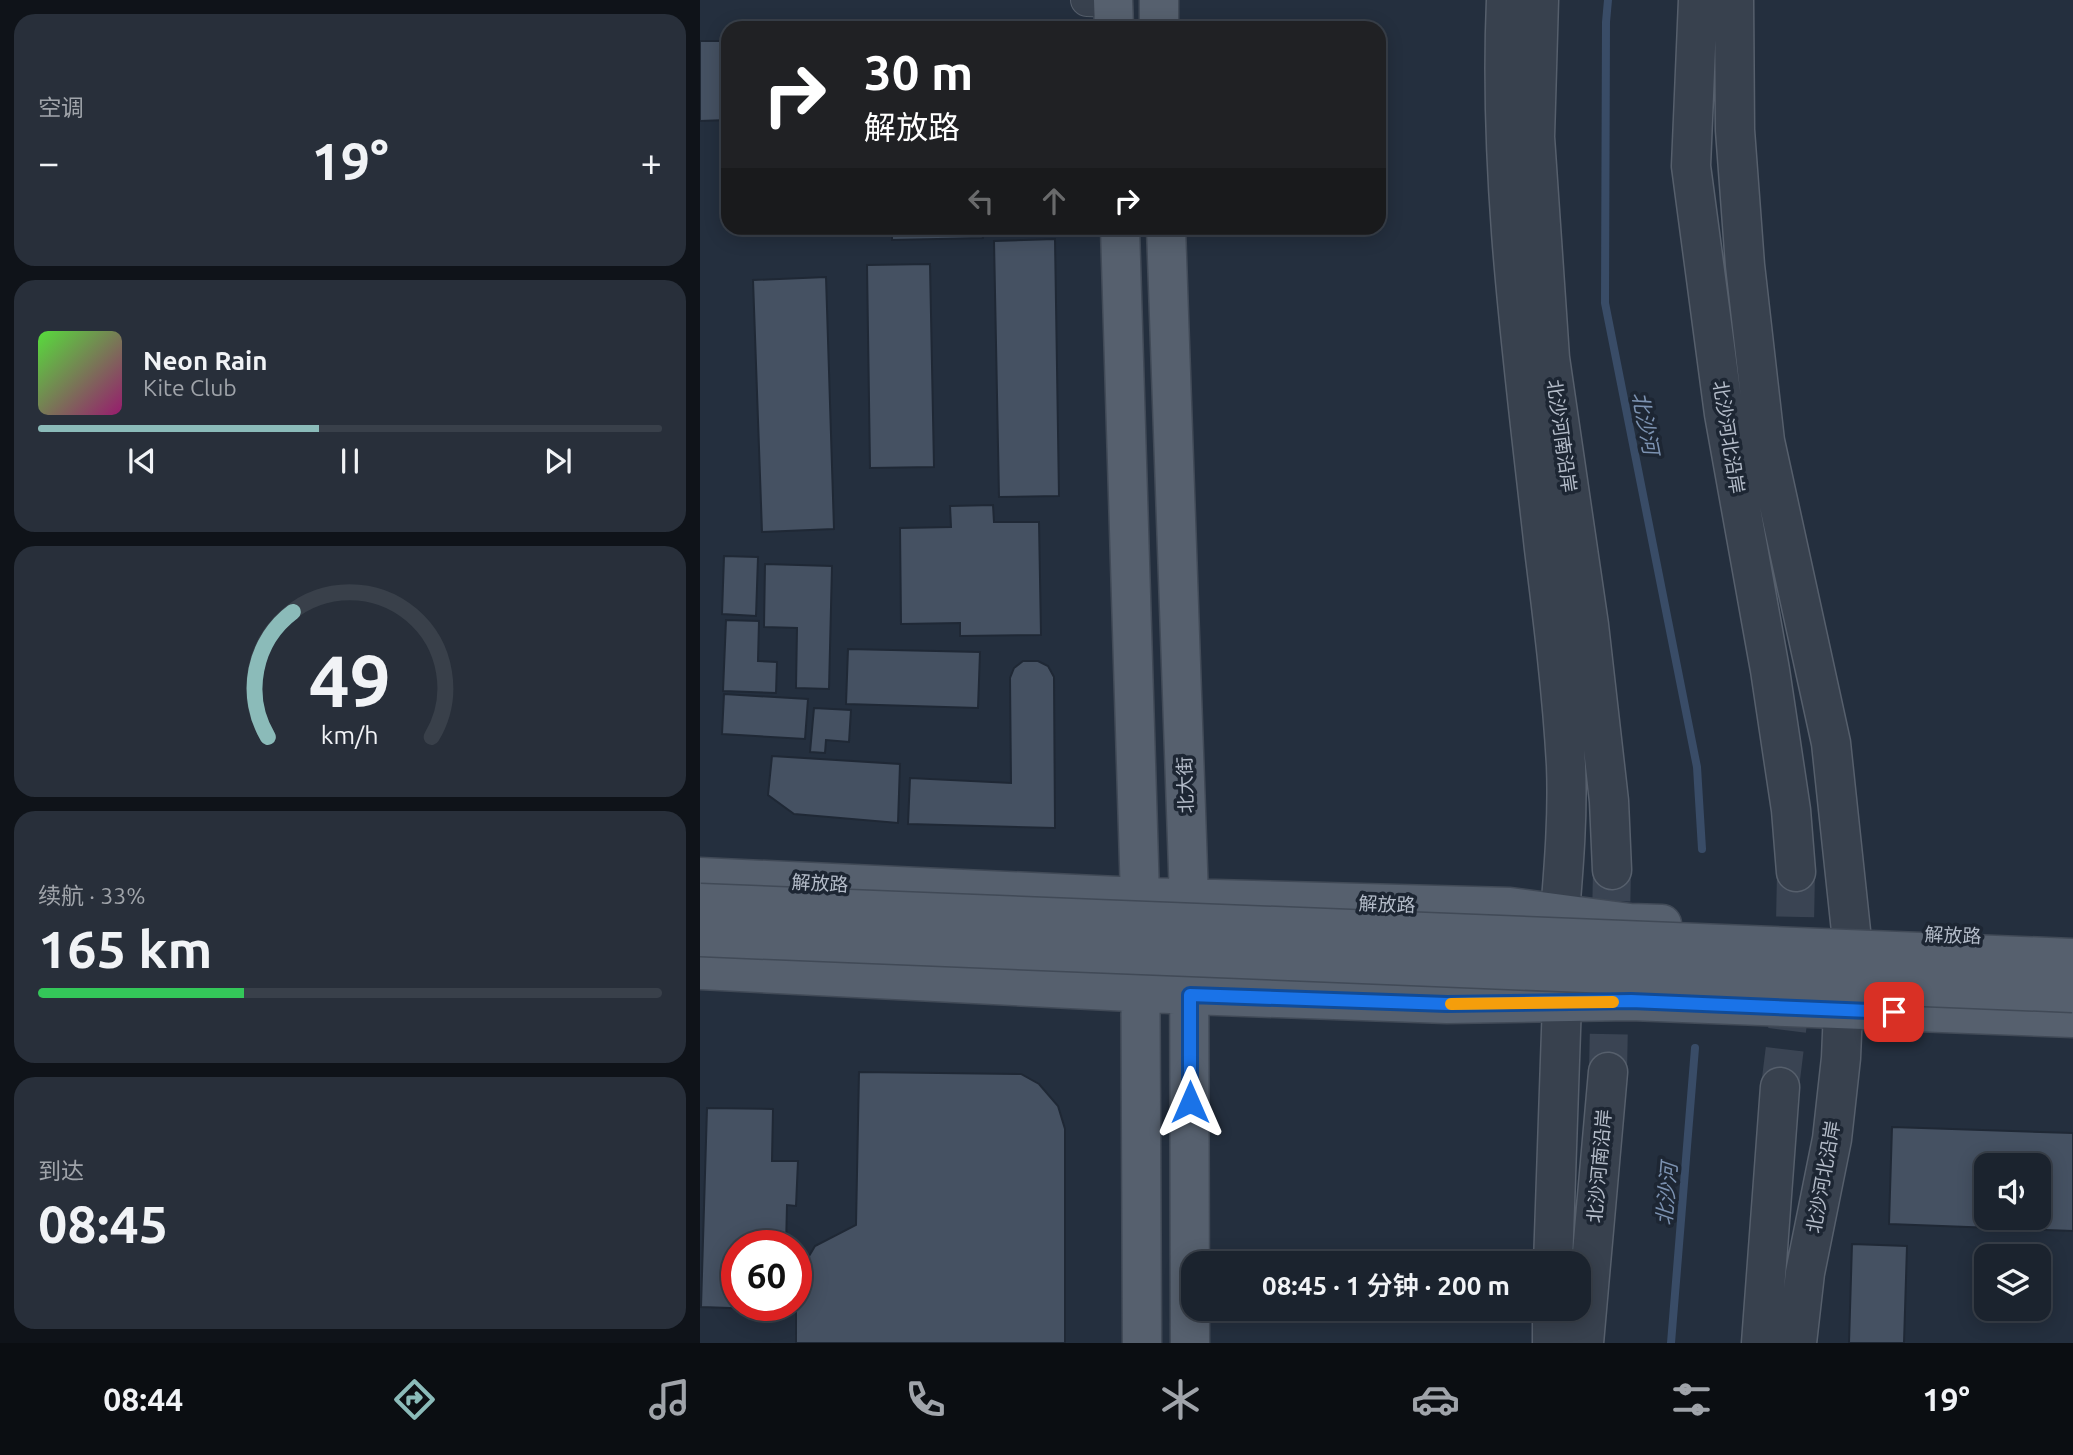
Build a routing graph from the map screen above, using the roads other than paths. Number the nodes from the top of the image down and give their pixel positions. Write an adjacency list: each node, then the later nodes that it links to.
1 (1087, 0): 2 (street)
2 (1113, 0): 8 (main road)
3 (1158, 0): 9 (main road)
4 (1506, 0): 18 (street)
5 (1539, 0): 12 (street, 北沙河南沿岸)
6 (1698, 0): 13 (street, 北沙河北沿岸)
7 (1734, 0): 19 (street)
8 (1114, 21)
9 (1160, 21)
10 (1120, 235): 15 (main road)
11 (1166, 235): 16 (main road, 北大街)
12 (1612, 870)
13 (1796, 872)
14 (700, 877): 15 (main road, 解放路)
15 (1140, 897): 16 (main road, 解放路); 24 (main road)
16 (1189, 898): 18 (main road, 解放路); 26 (main road, 北大街)
17 (700, 903): 22 (main road, 解放路, bridge)
18 (1560, 914): 19 (main road, 解放路)
19 (1852, 931): 21 (main road, 解放路)
20 (700, 937): 25 (main road, bridge)
21 (2073, 939)
22 (2073, 958)
23 (700, 970): 24 (main road)
24 (1141, 993): 26 (main road); 34 (main road)
25 (2073, 993)
26 (1190, 995): 27 (main road); 35 (main road, 北大街)
27 (1562, 1002): 28 (main road); 32 (street, 北沙河南沿岸)
28 (1843, 1010): 29 (main road); 39 (street, 北沙河北沿岸)
29 (2073, 1018)
30 (1608, 1072): 37 (street, 北沙河南沿岸)
31 (1780, 1087): 38 (street)
32 (1553, 1251)
33 (1552, 1321): 36 (street)
34 (1142, 1343)
35 (1190, 1343)
36 (1552, 1343)
37 (1584, 1343)
38 (1761, 1343)
39 (1797, 1343)

